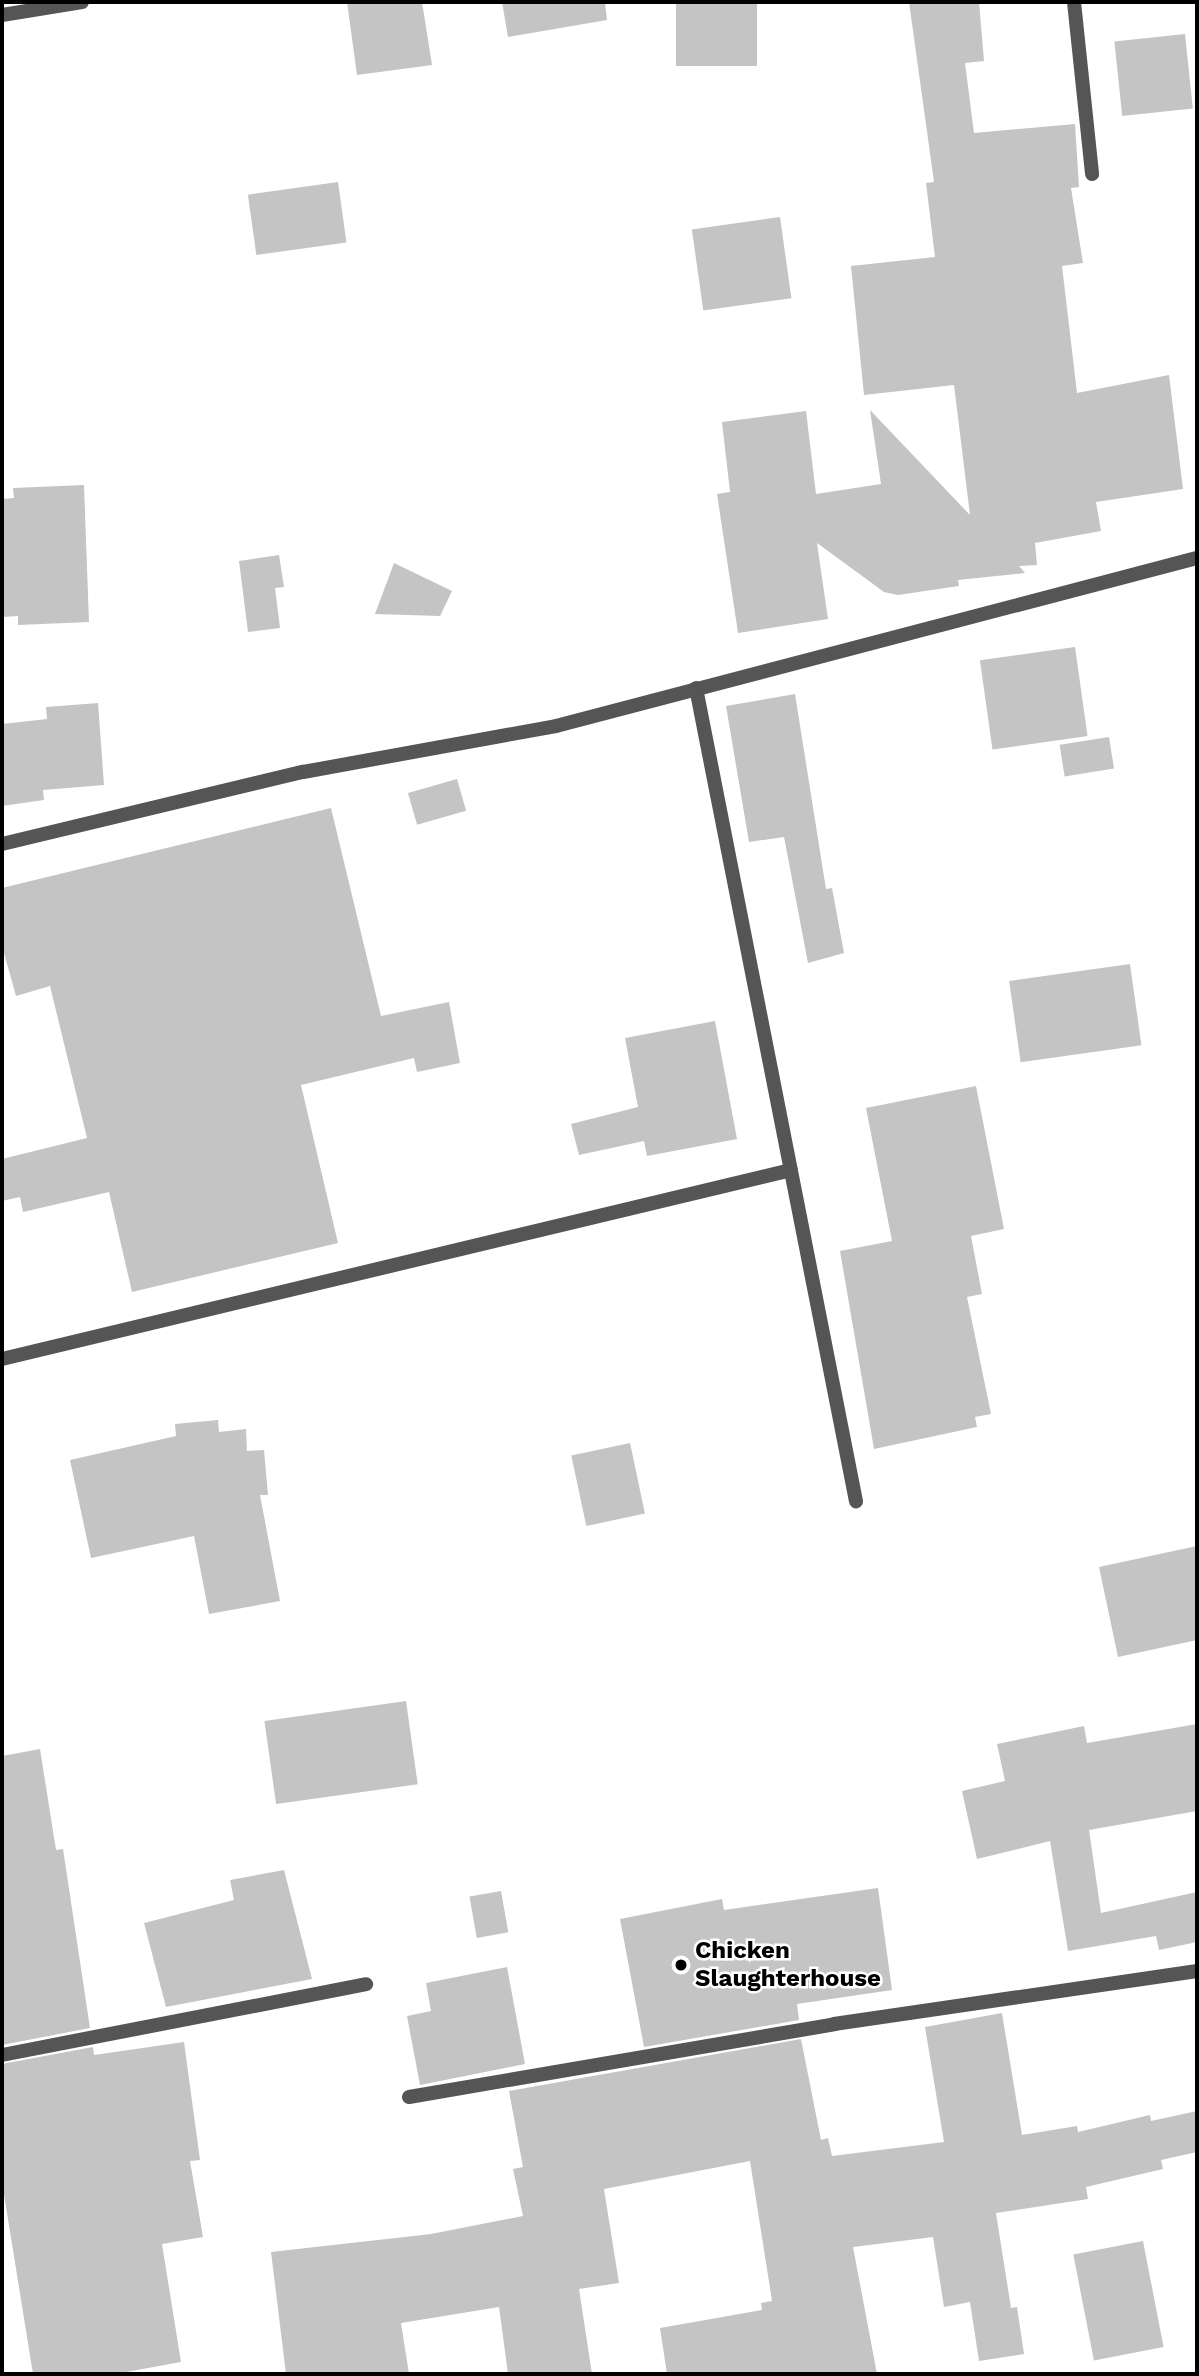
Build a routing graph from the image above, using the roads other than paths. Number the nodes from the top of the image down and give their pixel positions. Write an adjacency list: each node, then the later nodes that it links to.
1 (82, 2): 3 (street)
2 (1074, 2): 4 (street)
3 (2, 15)
4 (1092, 174)
5 (1197, 558): 6 (street)
6 (696, 688): 7 (street); 8 (street)
7 (2, 844)
8 (792, 1171): 9 (street); 10 (street)
9 (2, 1359)
10 (856, 1501)
11 (1197, 1971): 14 (street)
12 (366, 1984): 13 (street)
13 (2, 2055)
14 (409, 2097)

